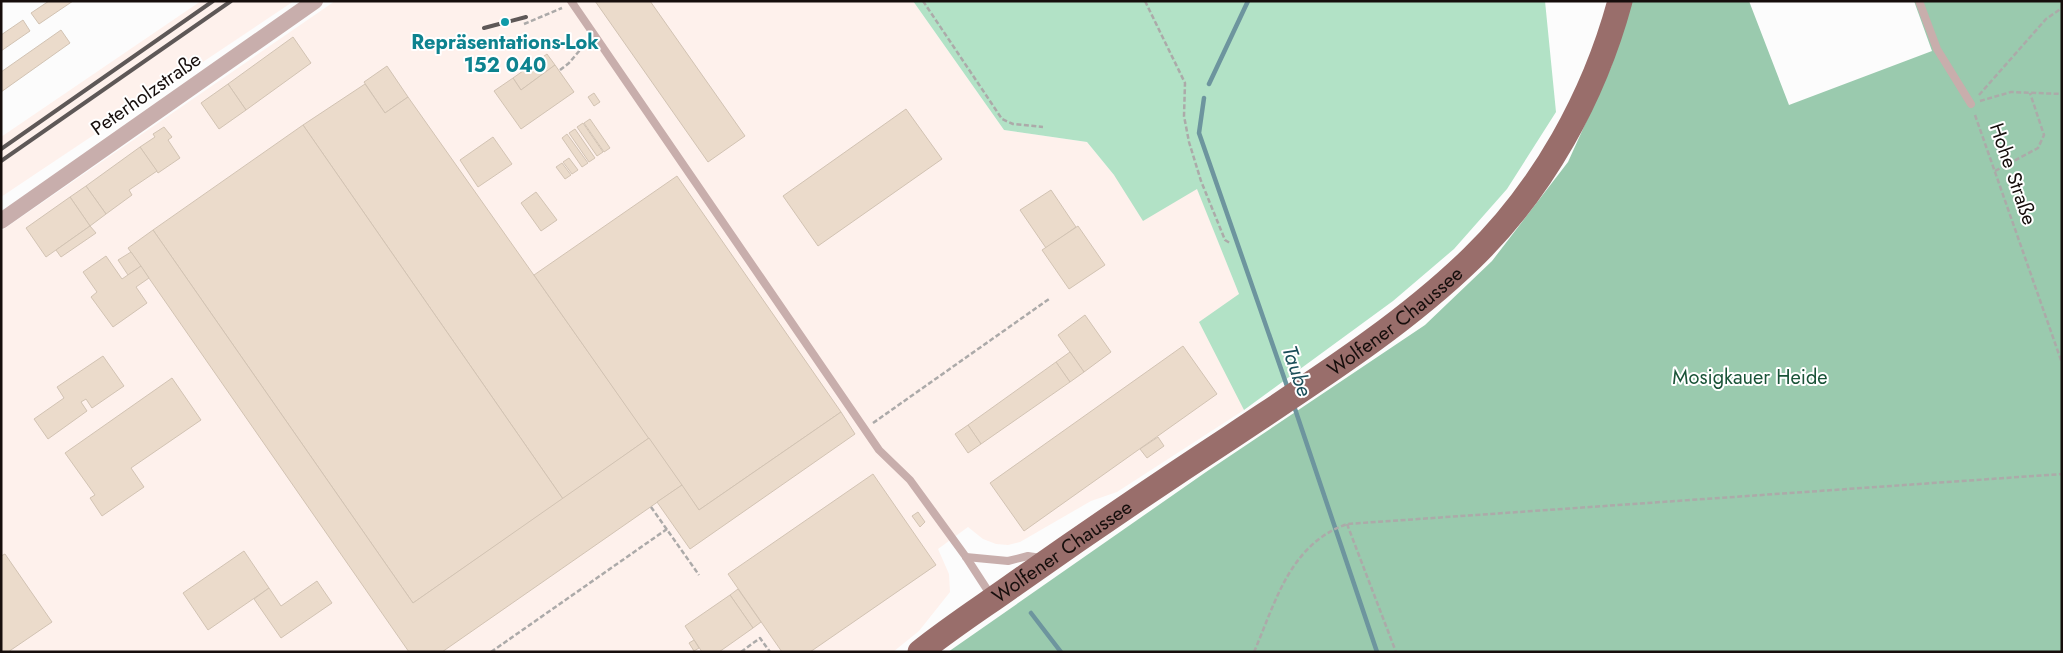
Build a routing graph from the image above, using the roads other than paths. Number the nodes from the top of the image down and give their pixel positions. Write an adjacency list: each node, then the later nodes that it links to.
1 (316, 1): 6 (street, Peterholzstraße)
2 (1620, 1): 8 (main road, Wolfener Chaussee)
3 (1919, 1): 5 (lane, Hohe Straße)
4 (571, 2): 7 (lane)
5 (1972, 104)
6 (1, 221)
7 (966, 557): 8 (lane); 9 (lane)
8 (1049, 560): 9 (main road, Wolfener Chaussee)
9 (993, 599): 10 (main road, Wolfener Chaussee)
10 (920, 652)

